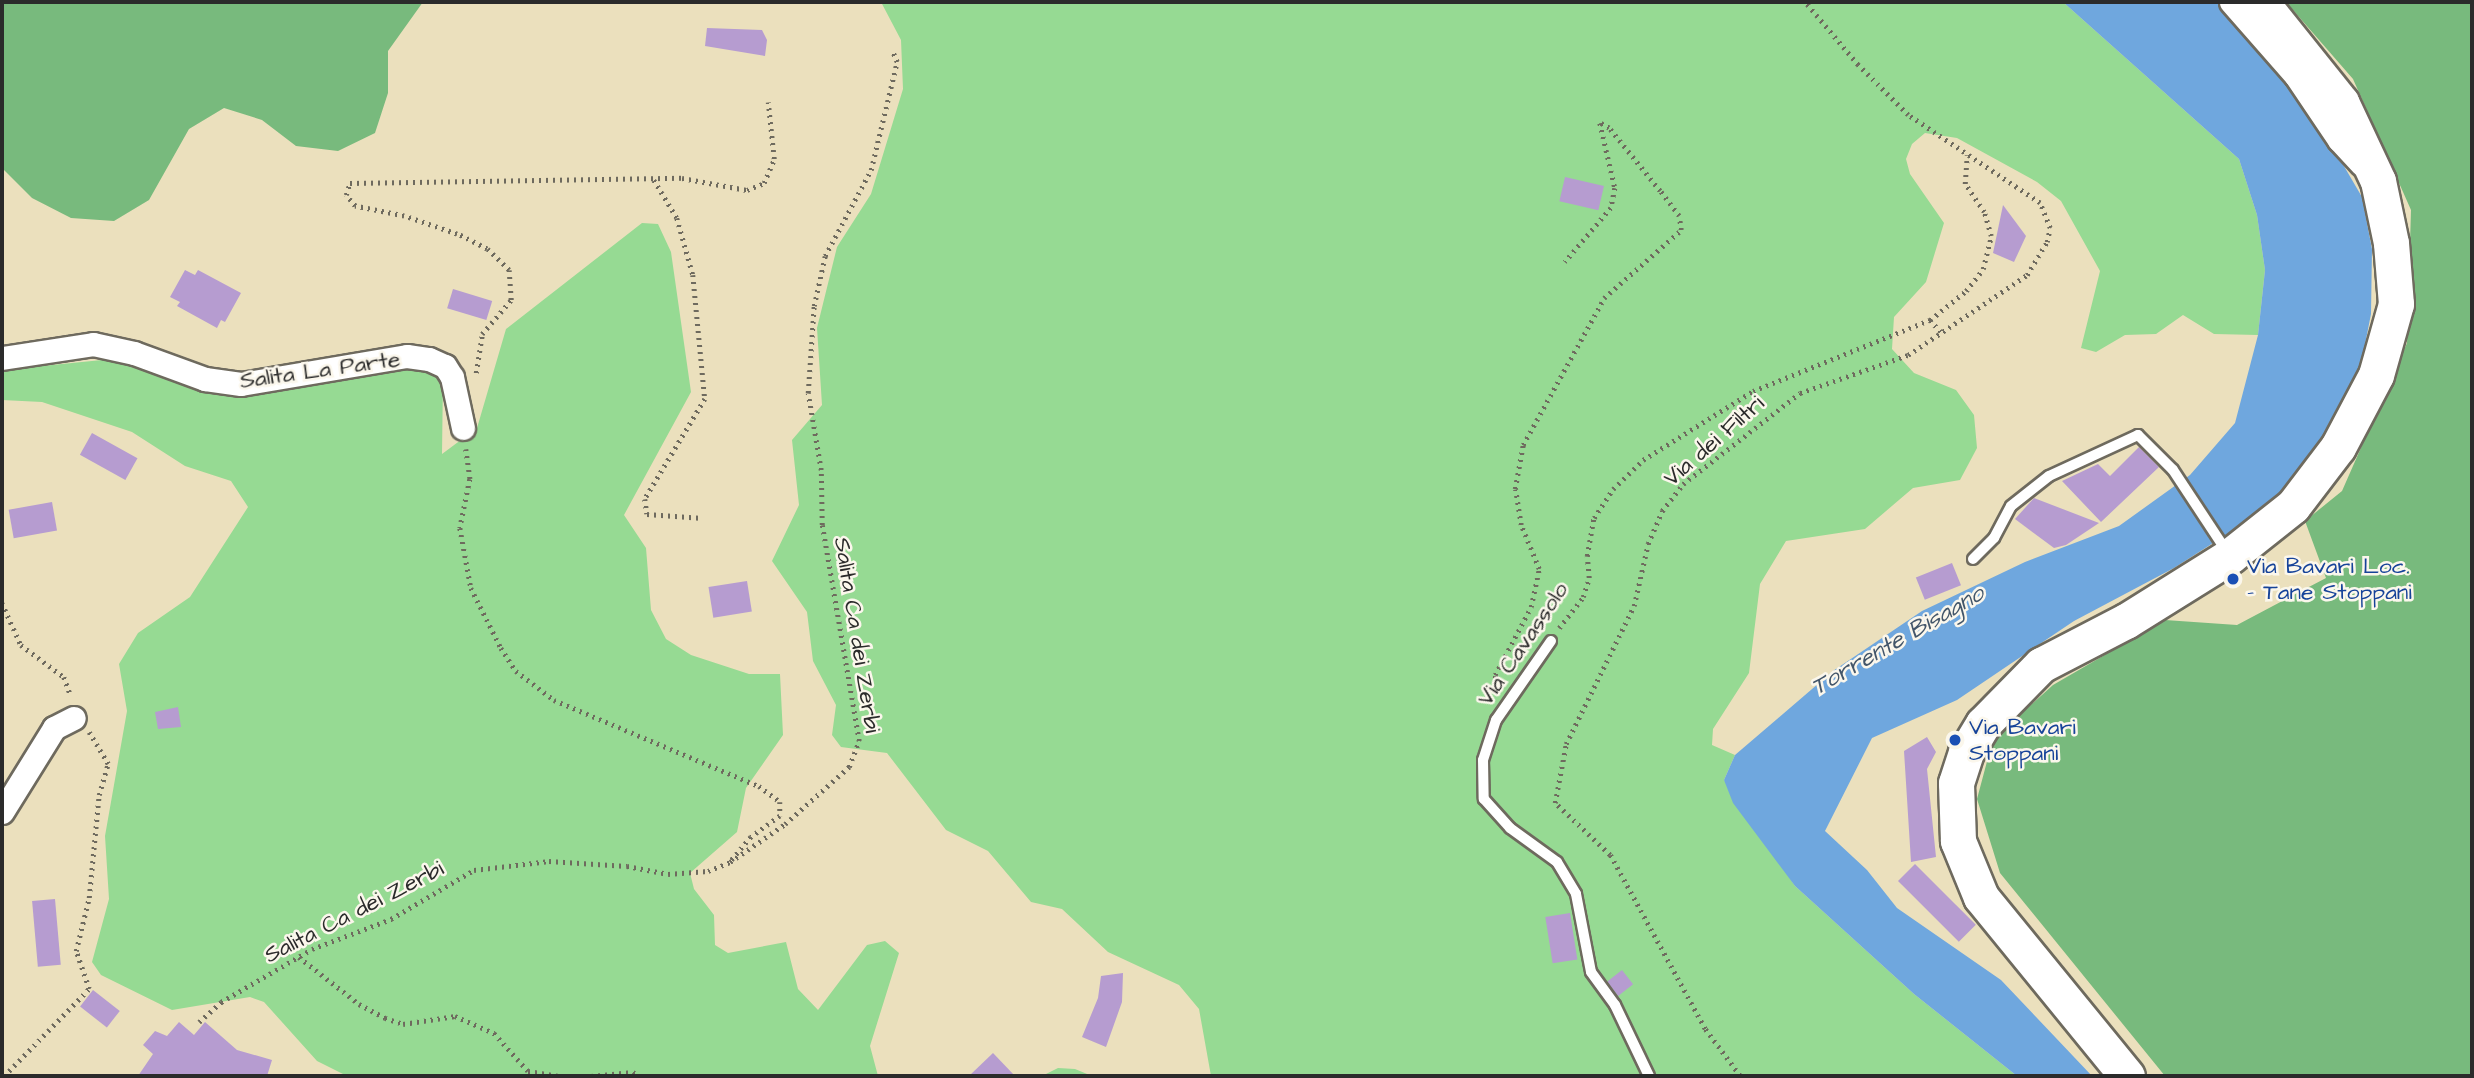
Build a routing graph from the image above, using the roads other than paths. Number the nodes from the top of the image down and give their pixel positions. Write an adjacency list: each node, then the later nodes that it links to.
1 (2231, 2): 3 (street)
2 (2261, 2): 3 (main road)
3 (2378, 181): 6 (main road)
4 (2, 358): 5 (street, Salita La Parte)
5 (463, 428)
6 (2225, 549): 7 (lane); 12 (main road)
7 (1973, 559)
8 (1551, 640): 11 (lane, Via Cavassolo)
9 (74, 718): 10 (street)
10 (2, 812)
11 (1649, 1076)
12 (2127, 1076)

